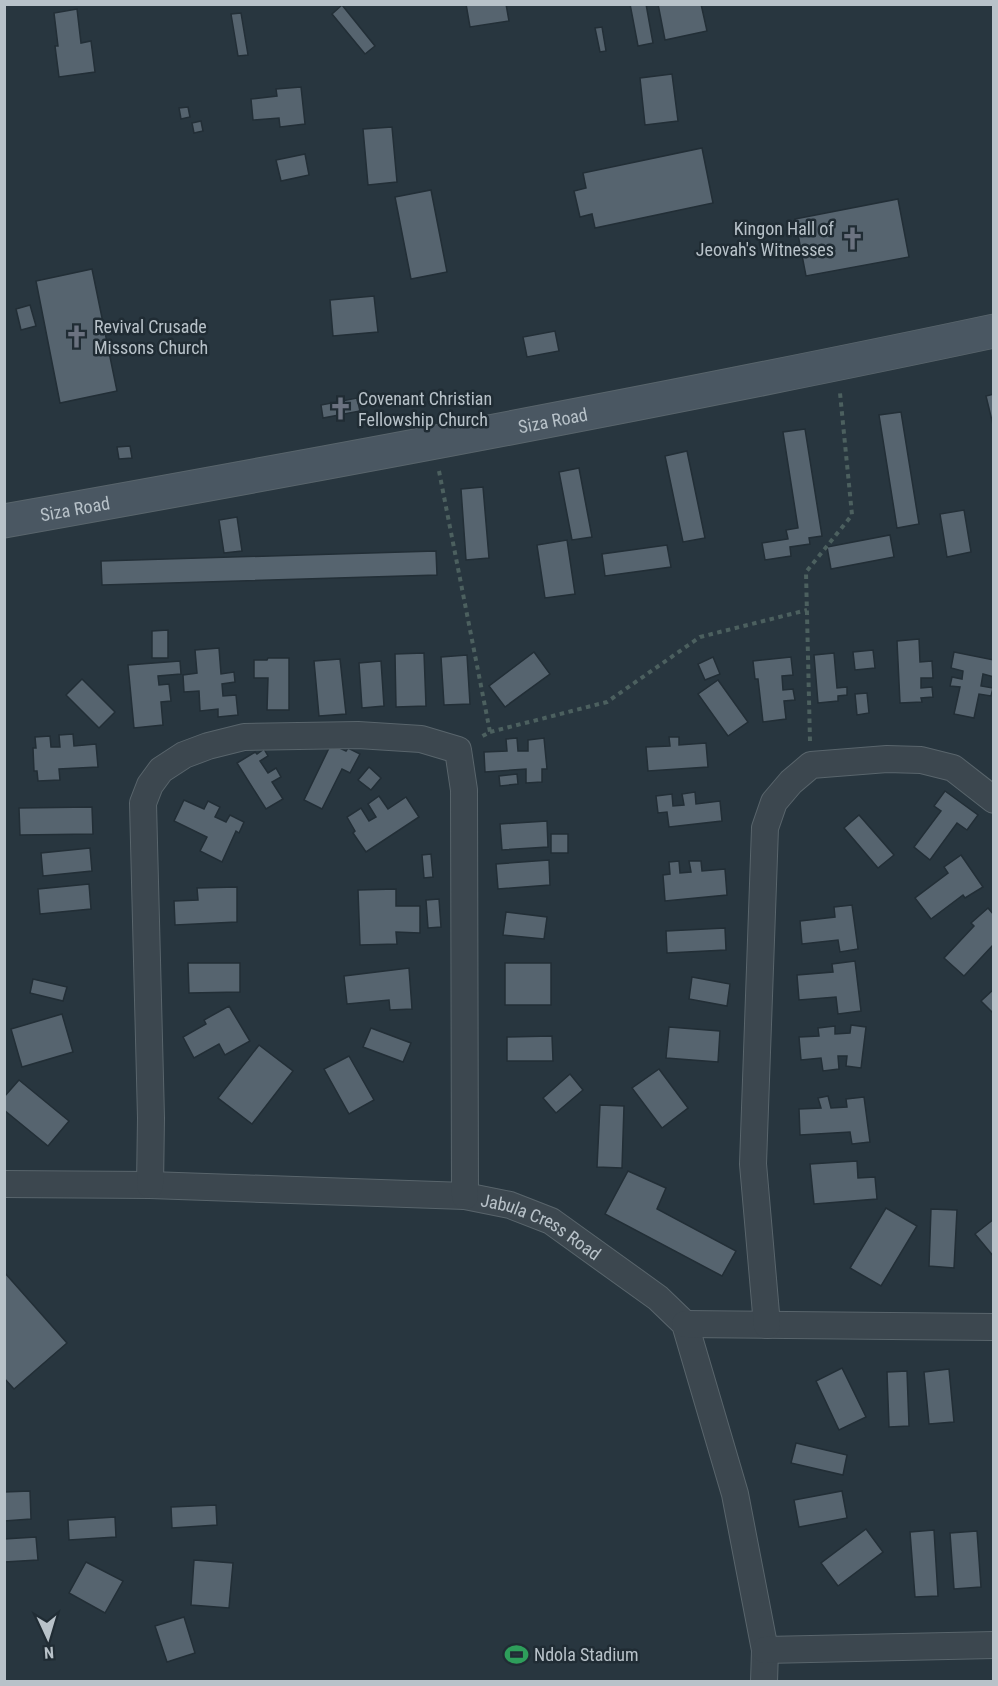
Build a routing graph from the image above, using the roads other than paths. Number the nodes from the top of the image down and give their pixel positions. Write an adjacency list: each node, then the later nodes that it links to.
1 (993, 332): 2 (street, Siza Road)
2 (4, 521)
3 (993, 800): 8 (street)
4 (4, 1184): 5 (street, Jabula Cress Road)
5 (150, 1185): 6 (street, Jabula Cress Road); 6 (street)
6 (465, 1196): 7 (street, Jabula Cress Road)
7 (685, 1324): 8 (street); 11 (street, Jabula Cress Road)
8 (767, 1324): 9 (street)
9 (993, 1327)
10 (993, 1645): 11 (street)
11 (765, 1650): 12 (street, Jabula Cress Road)
12 (764, 1682)

